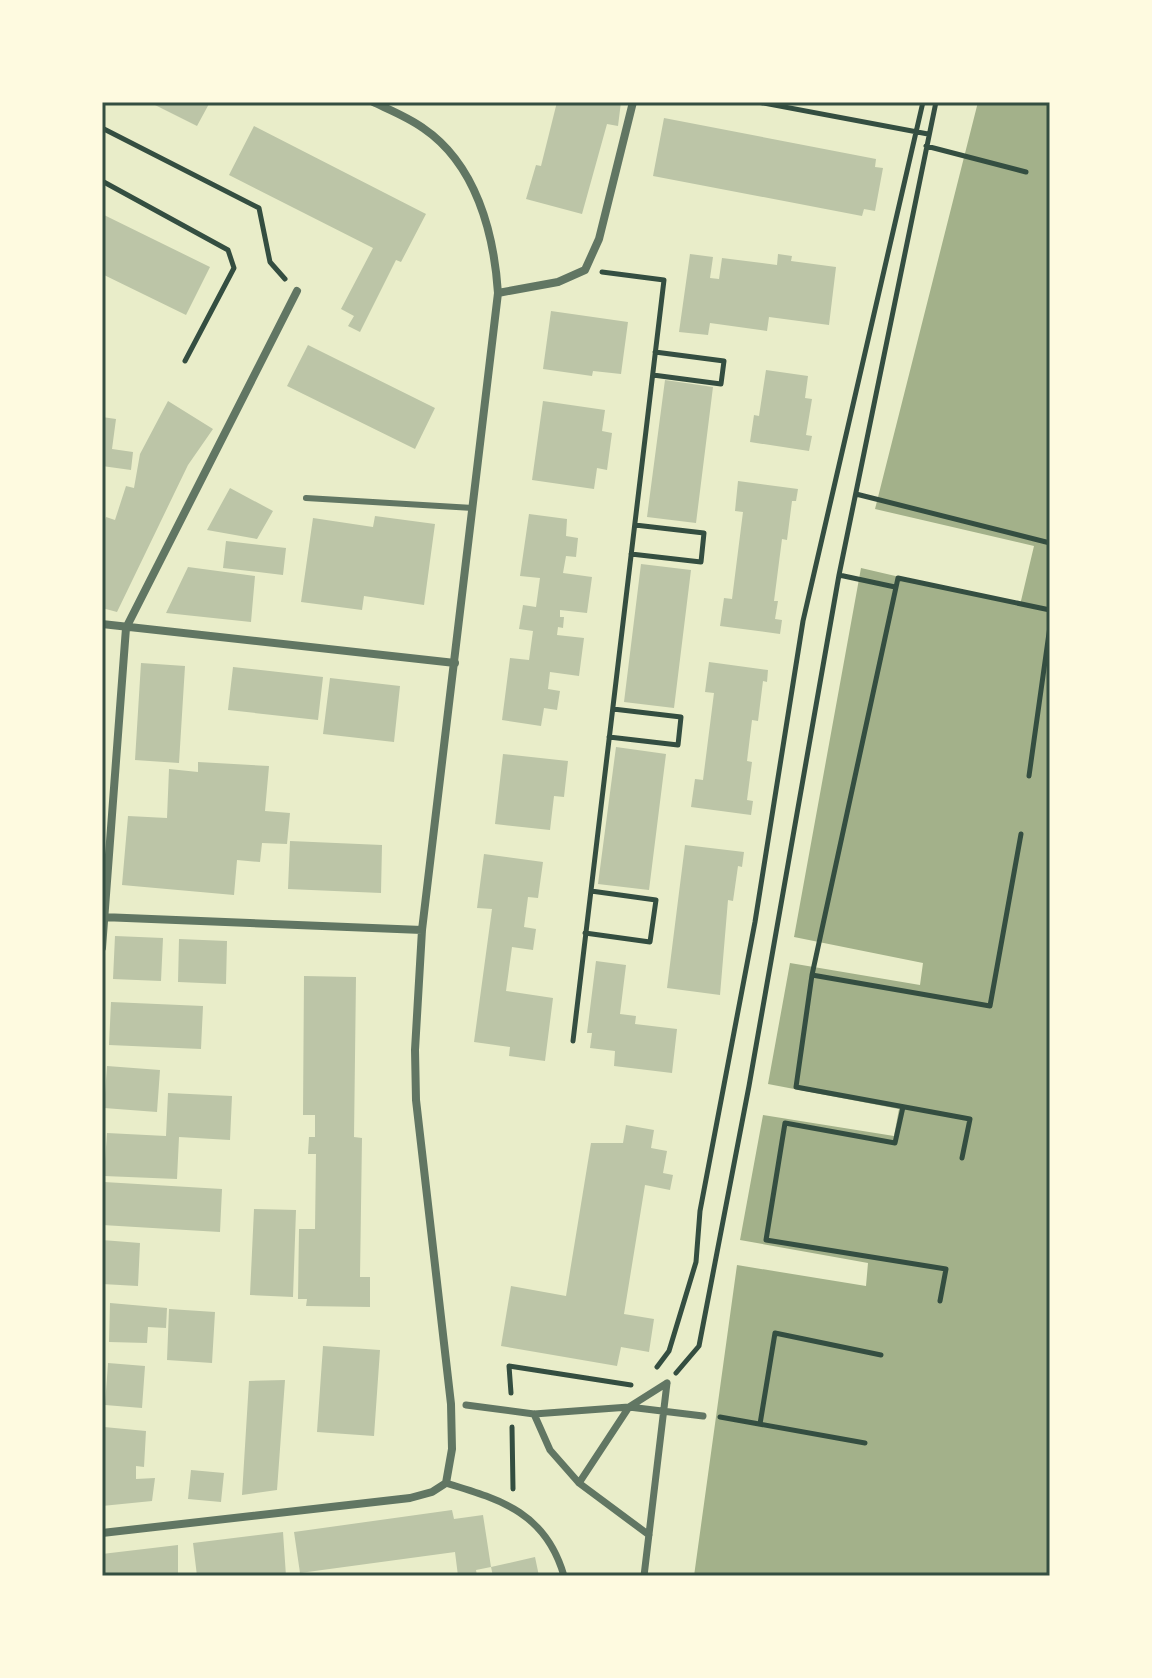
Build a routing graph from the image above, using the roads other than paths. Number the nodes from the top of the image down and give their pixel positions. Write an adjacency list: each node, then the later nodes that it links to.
1 (373, 102): 4 (street)
2 (633, 102): 4 (street)
3 (297, 291): 8 (street)
4 (498, 293): 6 (street)
5 (306, 498): 6 (lane)
6 (473, 508): 9 (street)
7 (102, 624): 8 (street)
8 (126, 628): 9 (street); 10 (street)
9 (455, 663): 11 (street)
10 (103, 917): 11 (street); 12 (street)
11 (422, 930): 18 (street)
12 (102, 948)
13 (466, 1405): 16 (street)
14 (629, 1407): 15 (street); 15 (street); 16 (street); 19 (street)
15 (664, 1413): 17 (street); 21 (street)
16 (534, 1414): 19 (street)
17 (703, 1416)
18 (446, 1483): 20 (street); 22 (street)
19 (579, 1483): 21 (street)
20 (102, 1533)
21 (649, 1535): 23 (street)
22 (564, 1576)
23 (644, 1576)

